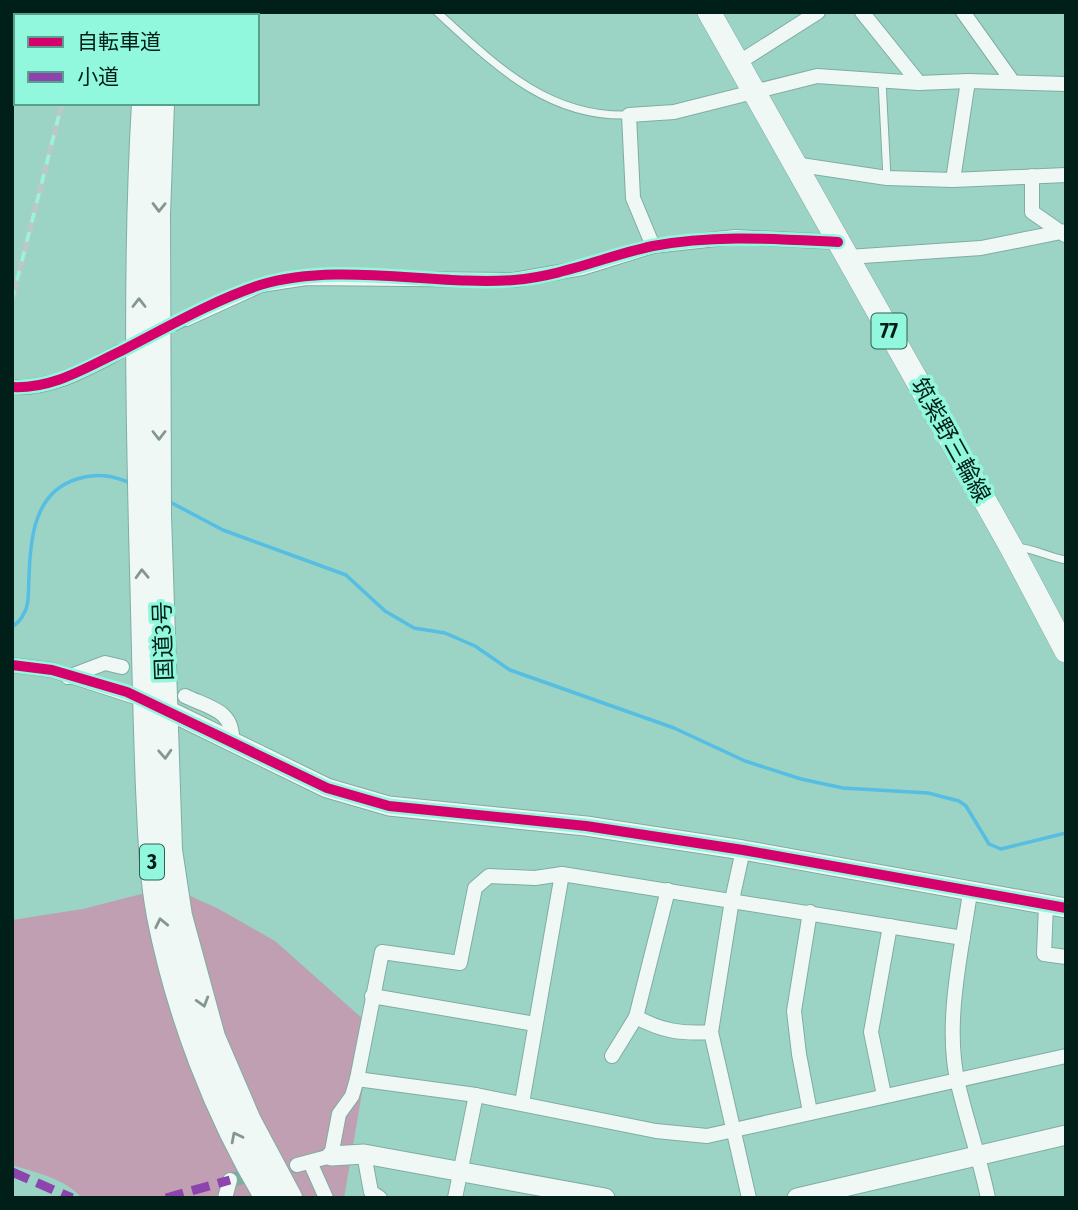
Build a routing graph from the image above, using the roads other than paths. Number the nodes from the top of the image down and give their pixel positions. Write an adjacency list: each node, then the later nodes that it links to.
1 (437, 12): 15 (lane)
2 (818, 12): 6 (street)
3 (862, 12): 10 (street)
4 (963, 12): 7 (street)
5 (711, 13): 6 (main road, 筑紫野三輪線 / 77)
6 (738, 63): 12 (main road, 筑紫野三輪線 / 77)
7 (1010, 78)
8 (882, 80): 10 (street); 12 (street); 20 (lane)
9 (968, 81): 10 (street); 11 (street); 21 (street)
10 (919, 83)
11 (1066, 84)
12 (752, 90): 15 (street); 17 (main road, 筑紫野三輪線 / 77)
13 (144, 105): 16 (highway, 国道3号 / 3)
14 (161, 105): 16 (highway, 国道3号 / 3)
15 (629, 115): 23 (street)
16 (151, 137): 34 (highway, 国道3号 / 3)
17 (794, 164): 20 (street); 24 (main road, 筑紫野三輪線 / 77)
18 (1066, 175): 19 (street)
19 (1032, 176): 21 (street); 22 (street)
20 (887, 178): 21 (street)
21 (953, 180)
22 (1064, 233): 24 (street)
23 (653, 246): 24 (street); 25 (street)
24 (843, 250): 28 (main road, 筑紫野三輪線 / 77)
25 (186, 320)
26 (118, 352): 27 (street)
27 (12, 387)
28 (1011, 547): 29 (lane); 30 (main road, 筑紫野三輪線 / 77)
29 (1066, 560)
30 (1066, 651)
31 (12, 665): 33 (street)
32 (122, 667): 33 (street)
33 (68, 677): 34 (street)
34 (165, 701): 35 (street); 66 (highway, 国道3号 / 3, one-way to 34); 67 (highway, 国道3号 / 3, one-way to 67)
35 (743, 850): 38 (street); 39 (street)
36 (562, 874): 37 (street); 45 (street); 47 (street)
37 (668, 890): 39 (street); 46 (street)
38 (970, 893): 40 (street); 43 (street)
39 (732, 900): 41 (street); 48 (street)
40 (1056, 907): 44 (street)
41 (810, 912): 42 (street); 56 (street)
42 (890, 926): 43 (street); 54 (street)
43 (963, 938): 52 (street)
44 (1066, 957)
45 (372, 996): 47 (street); 51 (street)
46 (636, 1017): 48 (street); 49 (street)
47 (535, 1024): 55 (street)
48 (711, 1032): 57 (street)
49 (612, 1056)
50 (1066, 1056): 52 (street)
51 (357, 1079): 53 (street); 60 (street)
52 (957, 1082): 54 (street); 61 (street)
53 (476, 1095): 55 (street); 62 (street)
54 (884, 1095): 56 (street)
55 (522, 1103): 57 (street)
56 (810, 1112): 57 (street)
57 (736, 1132): 72 (street)
58 (1066, 1135): 61 (street)
59 (364, 1154): 60 (street); 62 (street); 69 (street)
60 (331, 1156): 68 (street)
61 (980, 1156): 73 (street); 74 (street)
62 (462, 1171): 64 (street); 70 (street)
63 (230, 1180): 65 (street)
64 (538, 1191): 71 (street)
65 (225, 1198)
66 (267, 1198)
67 (290, 1198)
68 (327, 1198)
69 (380, 1198)
70 (455, 1198)
71 (605, 1198)
72 (749, 1198)
73 (797, 1198)
74 (988, 1198)

